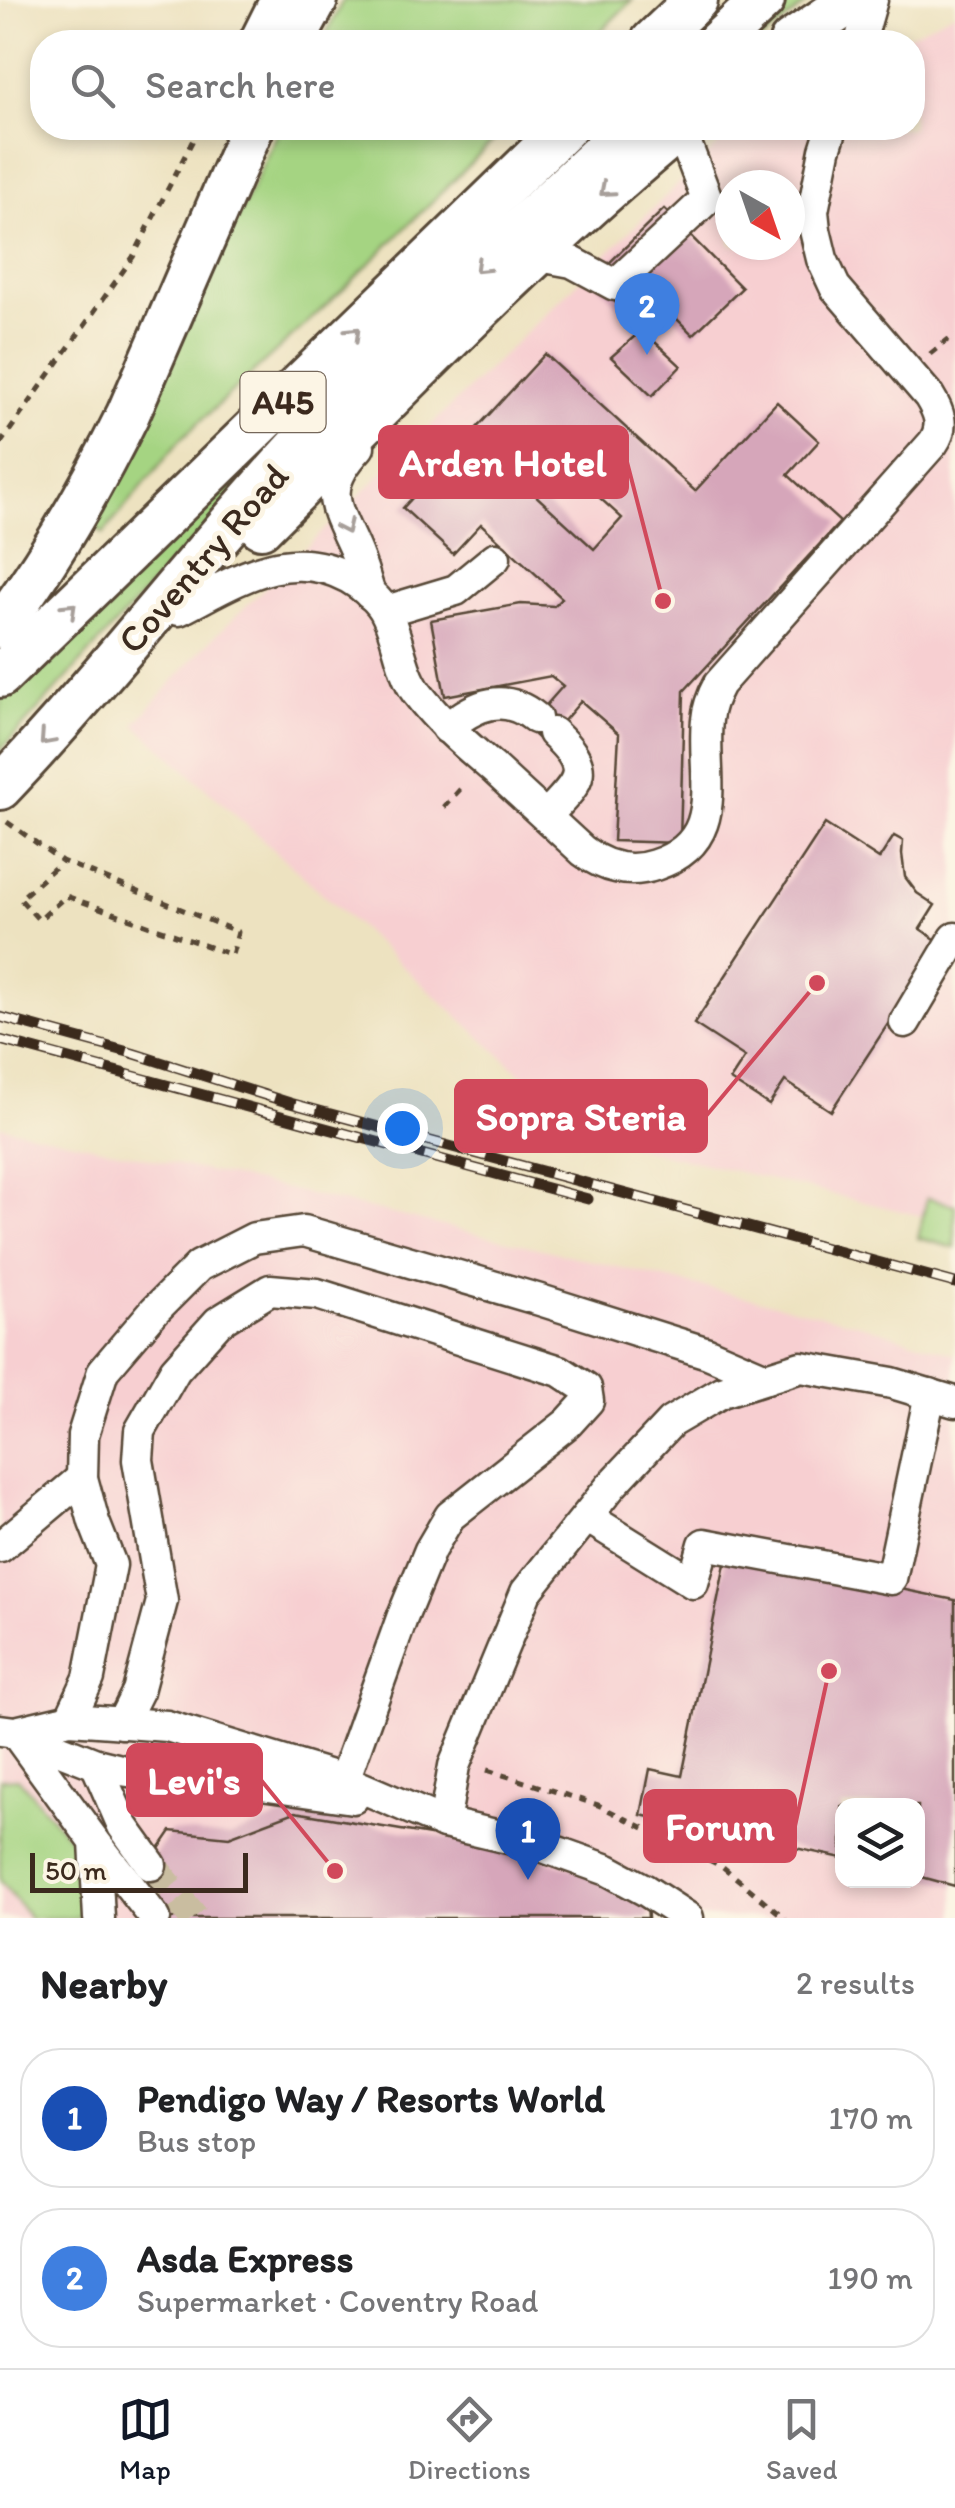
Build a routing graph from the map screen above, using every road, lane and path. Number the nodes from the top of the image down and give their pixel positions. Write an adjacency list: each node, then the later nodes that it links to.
1 (282, 0): 7 (highway)
2 (316, 0): 8 (highway)
3 (696, 0): 9 (highway)
4 (763, 0): 10 (highway)
5 (853, 0): 11 (highway)
6 (872, 0): 12 (lane)
7 (267, 30)
8 (300, 30)
9 (665, 30)
10 (731, 30)
11 (809, 30)
12 (863, 30)
13 (194, 140): 23 (path)
14 (217, 140): 25 (highway)
15 (247, 140): 28 (highway)
16 (553, 140): 29 (highway, Coventry Road / A45, one-way to 16)
17 (615, 140): 30 (highway, Coventry Road / A45, one-way to 30)
18 (666, 140): 21 (highway, one-way to 21)
19 (685, 140): 21 (lane)
20 (828, 140): 35 (lane)
21 (534, 255): 22 (highway)
22 (504, 285): 26 (lane, one-way to 26); 27 (highway)
23 (0, 444)
24 (495, 558): 26 (lane)
25 (0, 587)
26 (378, 603): 27 (lane); 31 (lane)
27 (179, 610): 30 (highway)
28 (0, 627)
29 (0, 676)
30 (91, 689): 33 (highway, Coventry Road / A45, one-way to 33)
31 (447, 728): 35 (lane); 35 (lane)
32 (466, 782): 34 (path)
33 (0, 788)
34 (444, 807)
35 (546, 816)
36 (0, 817): 37 (path)
37 (62, 861): 37 (path)
38 (955, 938): 39 (lane)
39 (905, 1022)
40 (766, 1378): 41 (lane); 42 (lane); 43 (lane)
41 (943, 1398): 43 (lane)
42 (82, 1478): 44 (lane); 45 (lane)
43 (586, 1516): 52 (lane)
44 (0, 1547)
45 (70, 1719): 46 (lane); 47 (lane)
46 (122, 1723): 50 (lane); 50 (lane)
47 (7, 1731): 48 (lane); 53 (lane)
48 (96, 1764): 51 (lane); 54 (lane)
49 (487, 1770): 58 (path)
50 (344, 1780): 51 (lane)
51 (401, 1805): 52 (lane)
52 (444, 1823): 57 (lane)
53 (95, 1842): 55 (lane); 56 (lane)
54 (150, 1864)
55 (99, 1918)
56 (156, 1918)
57 (688, 1918)
58 (785, 1918)

